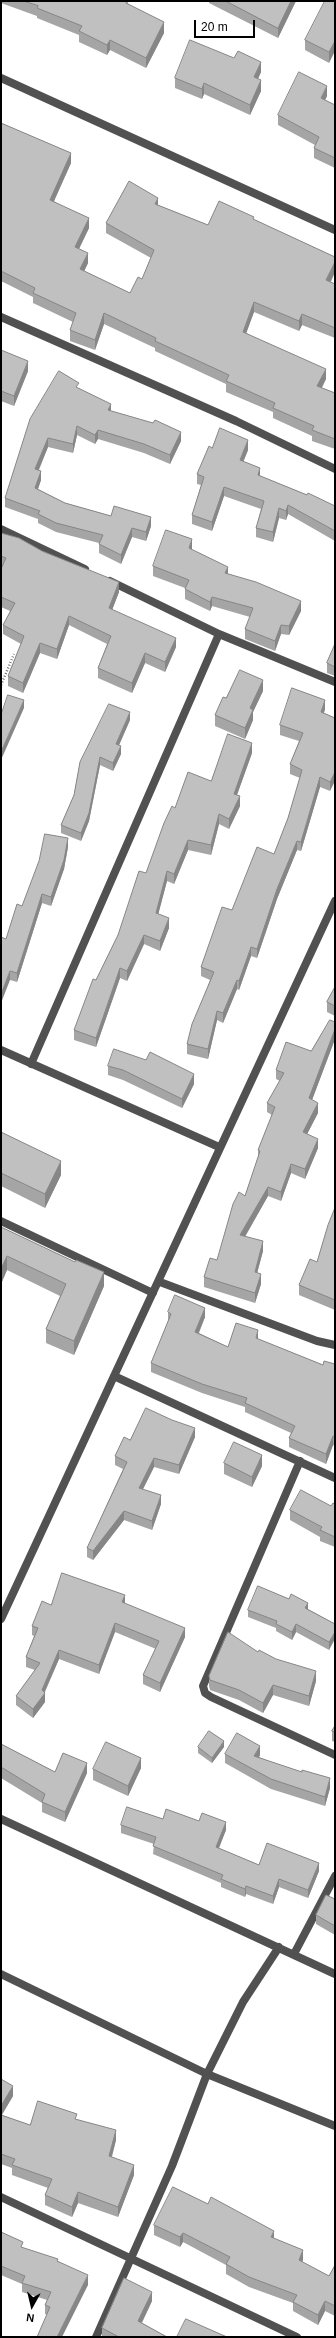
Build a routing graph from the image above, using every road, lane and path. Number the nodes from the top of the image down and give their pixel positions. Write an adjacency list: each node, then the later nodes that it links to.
1 (1, 78): 2 (street)
2 (335, 230)
3 (1, 317): 4 (street)
4 (335, 468)
5 (1, 529): 6 (street)
6 (219, 634): 8 (street); 12 (street)
7 (14, 654): 9 (path)
8 (335, 682)
9 (1, 685)
10 (335, 901): 13 (street)
11 (1, 1050): 12 (street)
12 (31, 1064): 13 (street)
13 (219, 1147): 15 (street)
14 (1, 1222): 16 (street)
15 (160, 1282): 16 (street); 17 (street)
16 (153, 1293): 18 (street)
17 (335, 1345)
18 (114, 1376): 19 (street); 21 (street)
19 (300, 1461): 20 (street); 22 (street)
20 (335, 1478)
21 (1, 1619)
22 (335, 1756)
23 (1, 1819): 25 (street)
24 (335, 1876): 26 (street)
25 (279, 1947): 26 (street); 29 (street)
26 (294, 1954): 28 (street)
27 (1, 1974): 29 (street)
28 (335, 1974)
29 (207, 2074): 30 (street); 32 (street)
30 (335, 2126)
31 (1, 2197): 32 (street)
32 (130, 2258): 33 (street); 34 (street)
33 (96, 2337)
34 (297, 2337)

